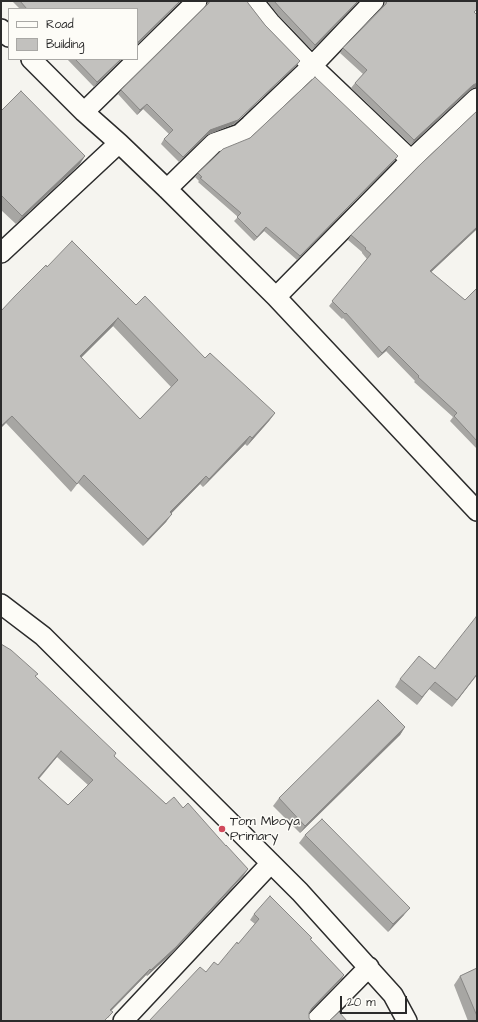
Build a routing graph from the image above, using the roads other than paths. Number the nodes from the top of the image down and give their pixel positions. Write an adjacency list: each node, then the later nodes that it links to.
1 (197, 1): 4 (street)
2 (253, 1): 7 (street)
3 (374, 1): 7 (street)
4 (138, 59)
5 (32, 60): 9 (street)
6 (137, 60): 9 (street)
7 (312, 66): 11 (street); 12 (street)
8 (477, 98): 11 (street)
9 (84, 112): 10 (street)
10 (119, 143): 12 (street); 13 (street)
11 (411, 160): 14 (street)
12 (167, 189): 14 (street)
13 (1, 253)
14 (276, 296): 15 (street)
15 (475, 504)
16 (1, 604): 17 (street)
17 (271, 863): 18 (street); 19 (street)
18 (369, 966): 20 (street); 21 (street)
19 (123, 1021)
20 (316, 1021)
21 (407, 1021)

